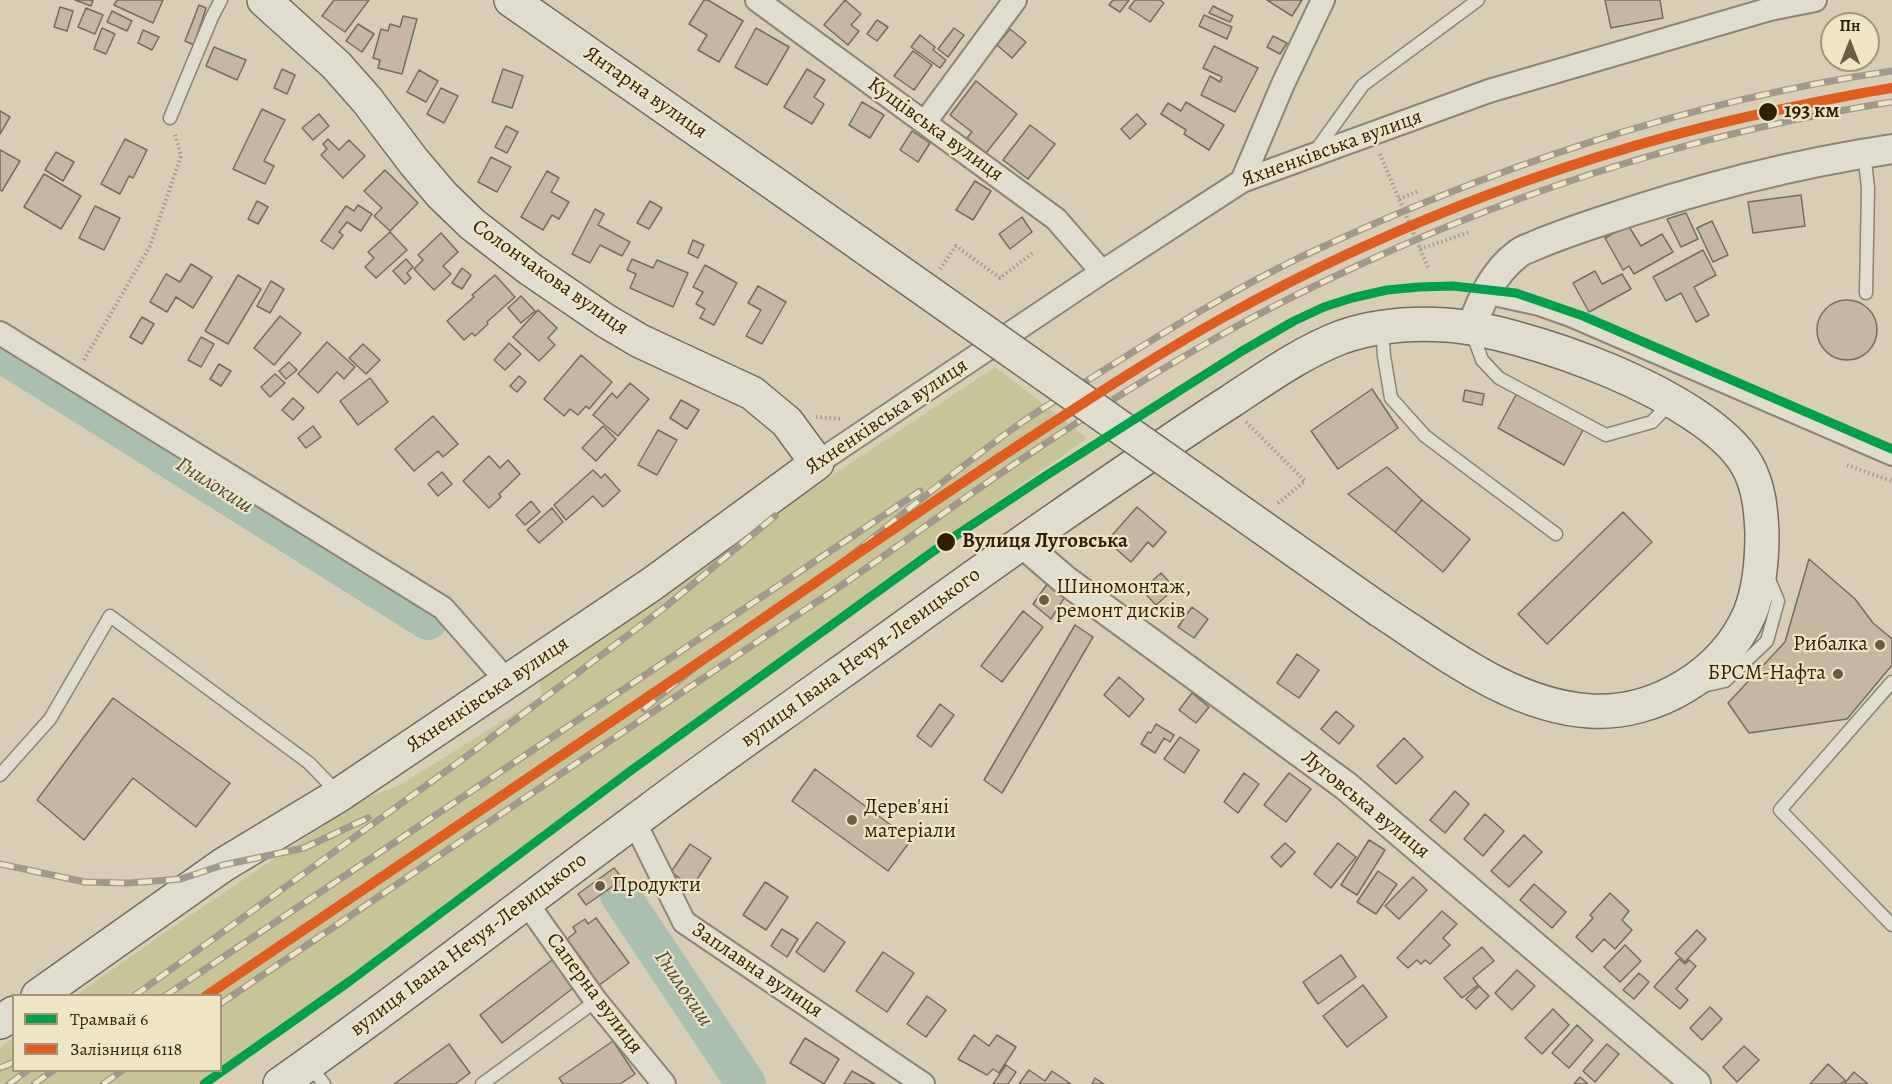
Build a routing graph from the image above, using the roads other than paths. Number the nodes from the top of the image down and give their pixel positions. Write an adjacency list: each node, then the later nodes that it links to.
1 (221, 0): 9 (lane)
2 (264, 0): 23 (main road, Солончакова вулиця)
3 (511, 0): 26 (main road, Янтарна вулиця, bridge)
4 (757, 0): 10 (street, Кущівська вулиця)
5 (1015, 0): 10 (street)
6 (1323, 0): 14 (street)
7 (1478, 0): 13 (lane)
8 (1815, 0): 13 (street, Яхненківська вулиця)
9 (170, 118)
10 (925, 122): 15 (street, Кущівська вулиця)
11 (1892, 149): 12 (street)
12 (1864, 153): 16 (lane); 17 (street)
13 (1312, 156): 14 (street, Яхненківська вулиця)
14 (1242, 181): 15 (street, Яхненківська вулиця)
15 (1102, 272): 23 (street, Яхненківська вулиця)
16 (1866, 293)
17 (1484, 295): 19 (street); 22 (street)
18 (1382, 328): 19 (main road, вулиця Івана Нечуя-Левицького); 24 (lane); 25 (main road, вулиця Івана Нечуя-Левицького)
19 (1471, 328): 21 (main road, вулиця Івана Нечуя-Левицького); 21 (lane)
20 (0, 333): 27 (street)
21 (1671, 401): 26 (main road, вулиця Івана Нечуя-Левицького)
22 (1892, 457)
23 (817, 464): 27 (main road, Яхненківська вулиця)
24 (1556, 534)
25 (1022, 543): 31 (main road, вулиця Івана Нечуя-Левицького); 41 (street, Луговська вулиця)
26 (1381, 611)
27 (507, 681): 30 (main road, Яхненківська вулиця)
28 (1892, 682): 33 (lane)
29 (0, 775): 30 (lane)
30 (339, 795): 34 (main road, Яхненківська вулиця)
31 (634, 821): 32 (main road, вулиця Івана Нечуя-Левицького); 40 (street, Заплавна вулиця)
32 (526, 902): 35 (street, Саперна вулиця); 36 (main road, вулиця Івана Нечуя-Левицького)
33 (1892, 925)
34 (41, 994)
35 (596, 1000): 38 (lane); 39 (street, Саперна вулиця)
36 (317, 1074): 37 (main road, вулиця Івана Нечуя-Левицького)
37 (280, 1084)
38 (482, 1084)
39 (664, 1084)
40 (923, 1084)
41 (1696, 1084)

